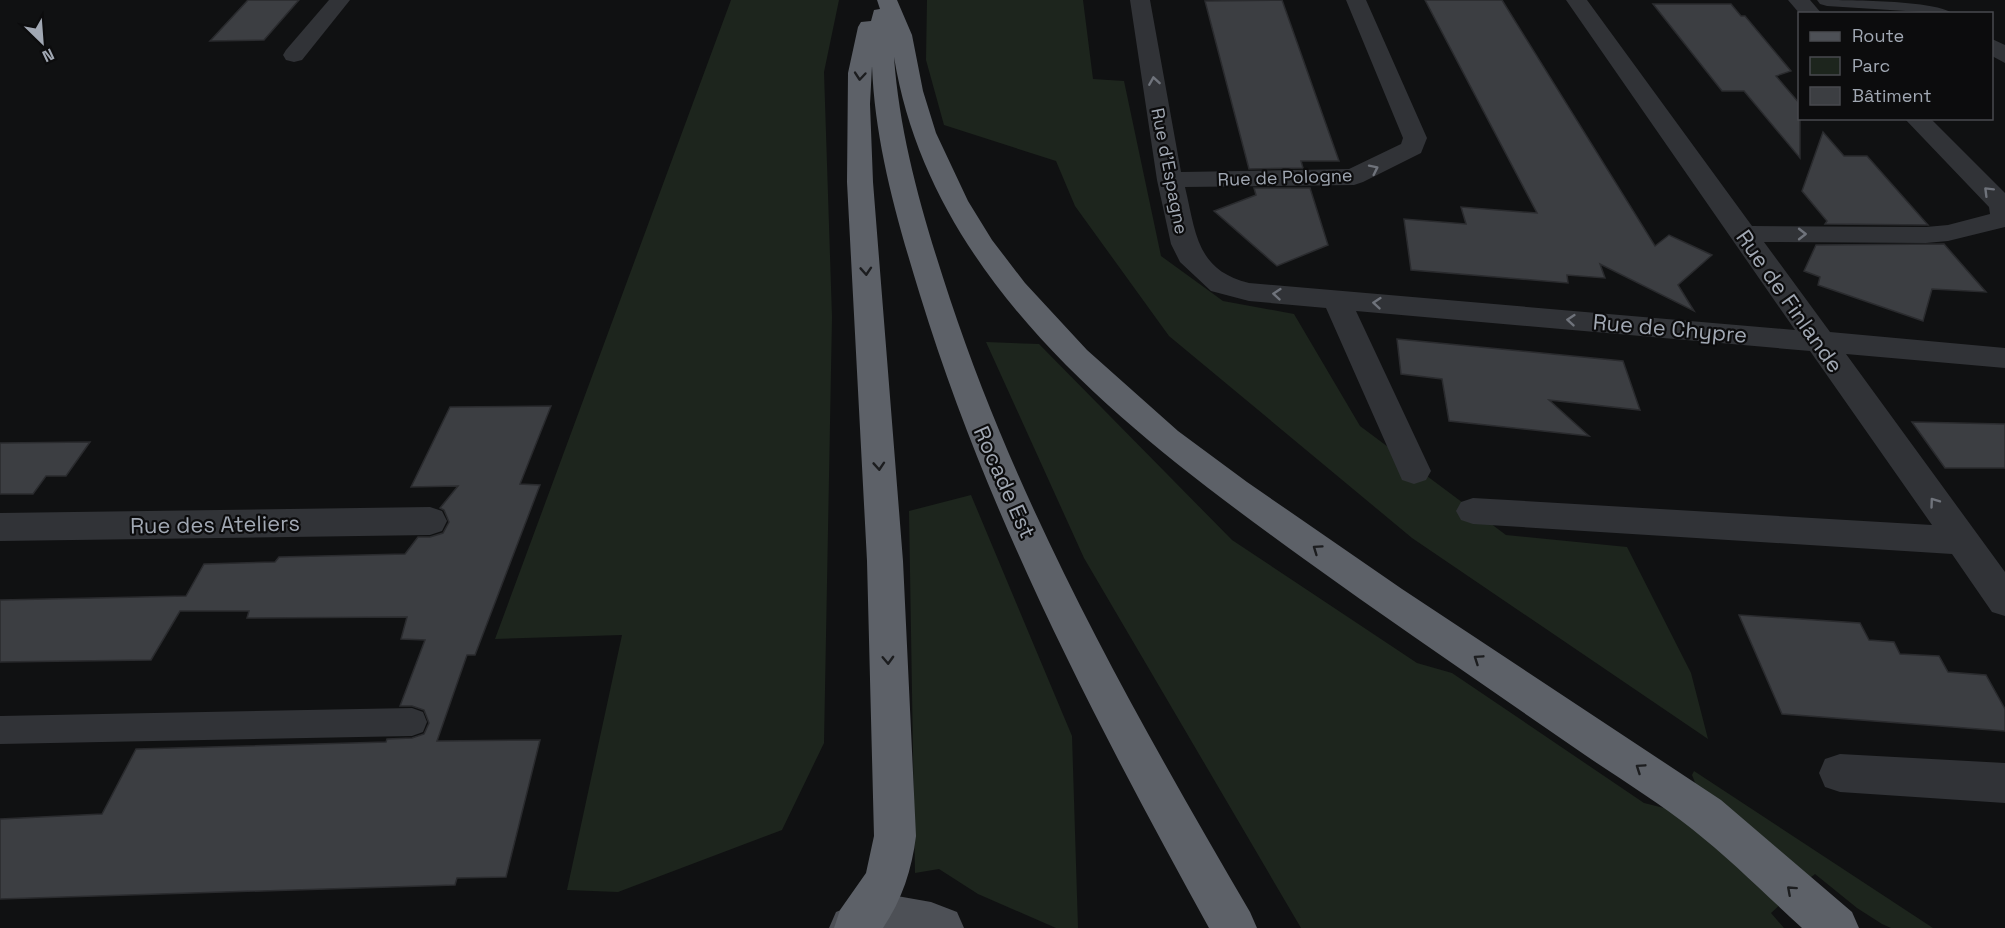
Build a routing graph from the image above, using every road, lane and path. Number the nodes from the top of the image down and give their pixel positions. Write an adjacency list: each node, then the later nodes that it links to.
1 (340, 0): 11 (street)
2 (883, 0): 29 (highway, one-way to 29); 31 (highway, Rocade Est); 32 (highway, one-way to 2)
3 (1140, 0): 14 (street, Rue d'Espagne, one-way to 3)
4 (1356, 0): 14 (street, Rue de Pologne, one-way to 4)
5 (1576, 0): 15 (street, Rue de Finlande)
6 (1798, 0): 9 (street)
7 (1827, 0): 8 (street)
8 (1932, 7)
9 (1810, 12)
10 (1993, 47): 12 (street)
11 (294, 55)
12 (2005, 56)
13 (1918, 120): 15 (street, one-way to 13)
14 (1170, 180): 16 (street, Rue d'Espagne, one-way to 14)
15 (1743, 234): 17 (street, Rue de Finlande)
16 (1336, 299): 17 (street, Rue de Chypre, one-way to 16); 19 (street)
17 (1818, 341): 18 (street, Rue de Chypre); 23 (street, Rue de Finlande, one-way to 17)
18 (2005, 358)
19 (1414, 471)
20 (1473, 511): 23 (street)
21 (430, 521): 22 (street, Rue des Ateliers)
22 (0, 527)
23 (1963, 541): 24 (street, Rue de Finlande)
24 (2005, 601)
25 (412, 722): 26 (lane)
26 (0, 730)
27 (1840, 773): 28 (street)
28 (2005, 783)
29 (854, 927): 30 (main road)
30 (941, 928)
31 (1234, 928)
32 (1836, 928)

